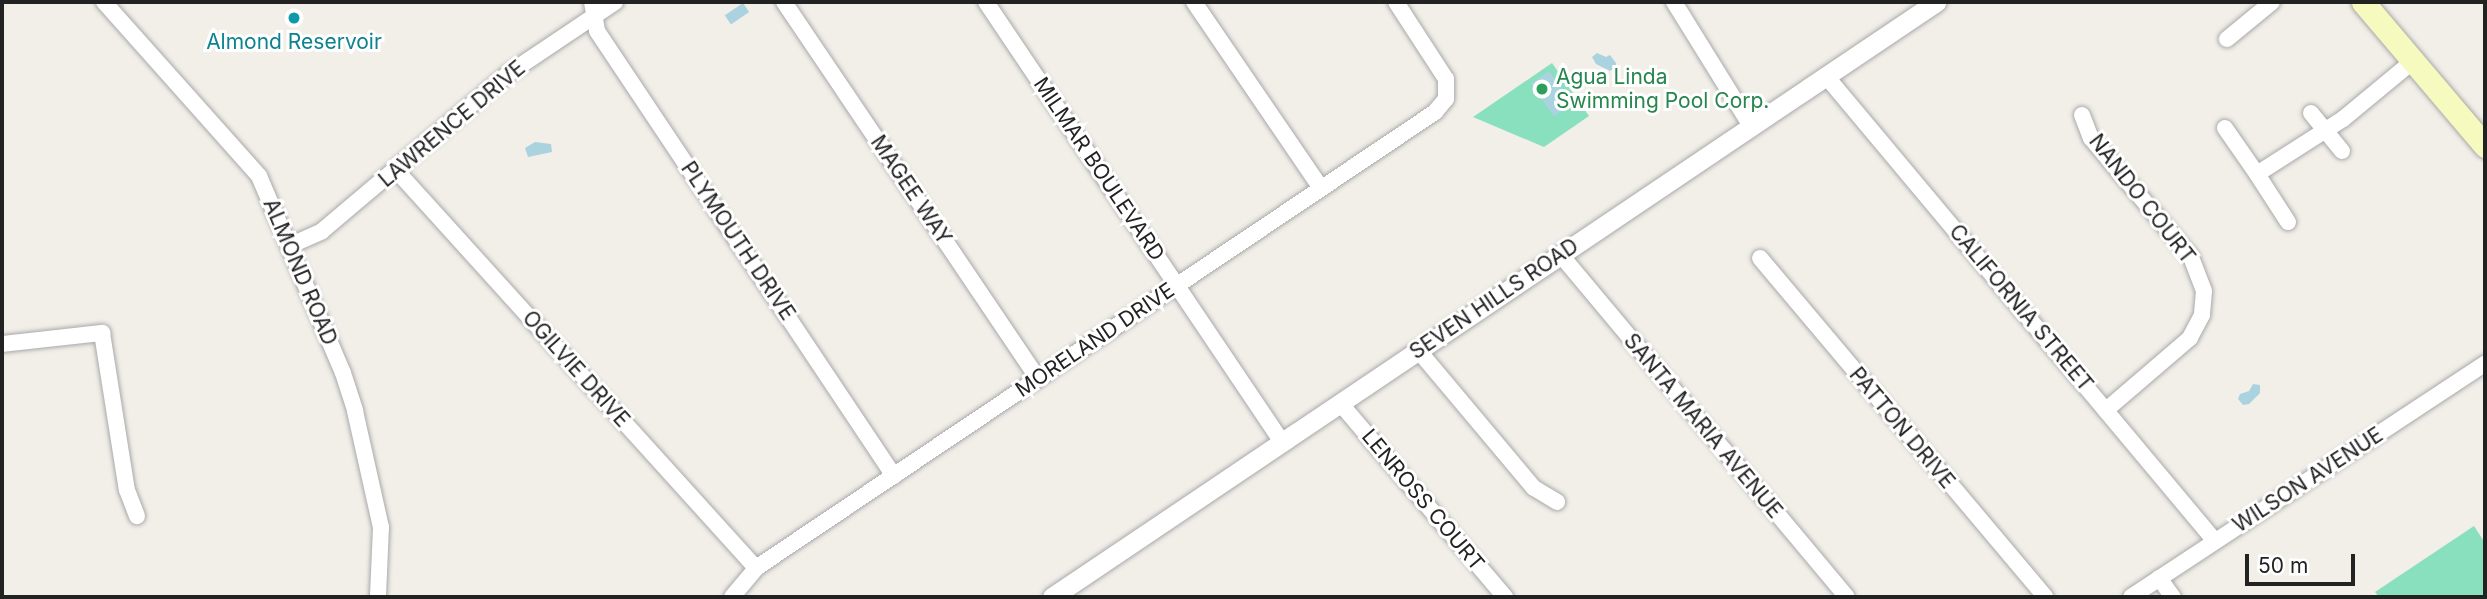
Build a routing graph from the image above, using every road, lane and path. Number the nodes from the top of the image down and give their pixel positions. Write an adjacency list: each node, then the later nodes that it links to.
1 (104, 2): 26 (street, ALMOND ROAD)
2 (615, 2): 11 (street, LAWRENCE DRIVE)
3 (783, 2): 33 (street, MAGEE WAY)
4 (986, 2): 29 (street, MILMAR BOULEVARD)
5 (1194, 2): 24 (street)
6 (1396, 2): 24 (street, MORELAND DRIVE)
7 (1674, 2): 17 (street)
8 (1936, 2): 14 (street, SEVEN HILLS ROAD)
9 (2272, 2): 12 (street)
10 (2370, 4): 13 (main road)
11 (594, 8): 22 (street, LAWRENCE DRIVE); 37 (street, PLYMOUTH DRIVE)
12 (2227, 39)
13 (2413, 61): 19 (street); 20 (main road)
14 (1826, 76): 17 (street, SEVEN HILLS ROAD); 35 (street, CALIFORNIA STREET)
15 (2311, 113): 19 (street)
16 (2082, 114): 35 (street, NANDO COURT)
17 (1751, 126): 27 (street, SEVEN HILLS ROAD)
18 (2225, 128): 23 (street)
19 (2325, 130): 21 (street); 23 (street)
20 (2485, 146)
21 (2342, 151)
22 (396, 170): 26 (street, LAWRENCE DRIVE); 41 (street, OGILVIE DRIVE)
23 (2257, 174): 25 (street)
24 (1321, 188): 29 (street, MORELAND DRIVE)
25 (2288, 222)
26 (289, 246): 43 (street, ALMOND ROAD)
27 (1560, 254): 31 (street, SEVEN HILLS ROAD); 47 (street, SANTA MARIA AVENUE)
28 (1760, 258): 48 (street, PATTON DRIVE)
29 (1177, 285): 33 (street, MORELAND DRIVE); 36 (street, MILMAR BOULEVARD)
30 (2, 344): 39 (street)
31 (1418, 350): 34 (street, SEVEN HILLS ROAD); 38 (street)
32 (2485, 364): 40 (street, WILSON AVENUE)
33 (1038, 379): 37 (street, MORELAND DRIVE)
34 (1340, 403): 36 (street, SEVEN HILLS ROAD); 46 (street, LENROSS COURT)
35 (2106, 410): 40 (street, CALIFORNIA STREET)
36 (1282, 442): 45 (street, SEVEN HILLS ROAD)
37 (894, 476): 41 (street, MORELAND DRIVE)
38 (1557, 502)
39 (137, 516)
40 (2214, 541): 42 (street, WILSON AVENUE)
41 (756, 568): 44 (street, MORELAND DRIVE)
42 (2159, 578): 49 (street, WILSON AVENUE); 50 (street)
43 (377, 597)
44 (732, 597)
45 (1052, 597)
46 (1505, 597)
47 (1847, 597)
48 (2045, 597)
49 (2131, 597)
50 (2173, 597)

